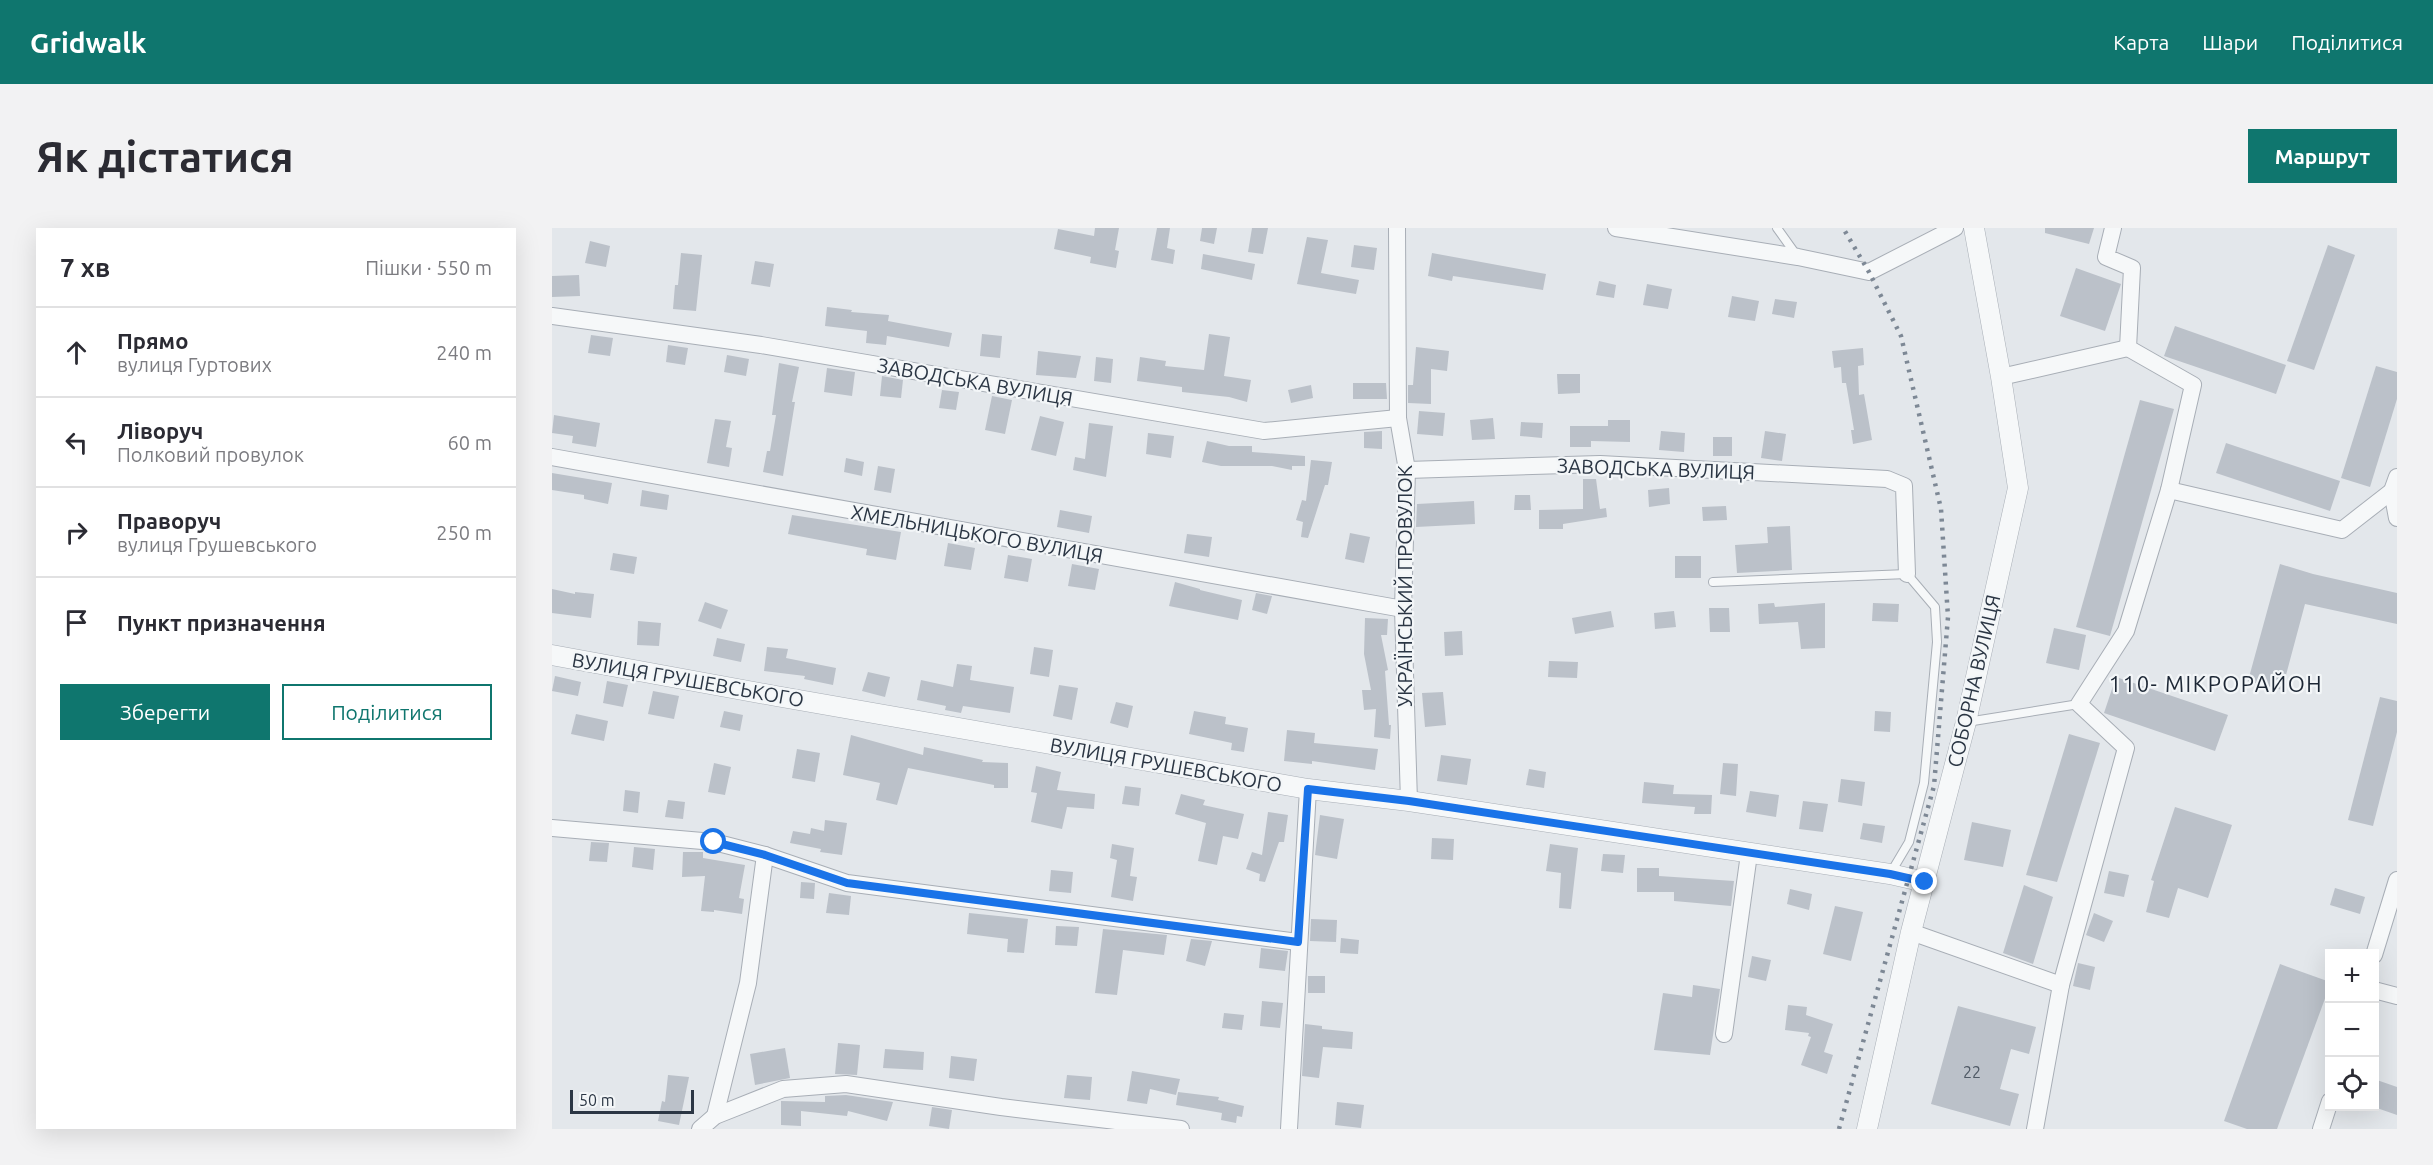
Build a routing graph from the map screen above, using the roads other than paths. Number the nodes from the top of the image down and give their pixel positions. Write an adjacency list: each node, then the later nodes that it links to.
1 (1397, 228): 11 (street, УКРАЇНСЬКИЙ ПРОВУЛОК)
2 (1616, 228): 7 (street)
3 (1777, 228): 7 (lane)
4 (1955, 228): 7 (street)
5 (1974, 228): 10 (street, СОБОРНА ВУЛИЦЯ)
6 (2113, 228): 9 (street)
7 (1798, 257)
8 (552, 316): 11 (street, ЗАВОДСЬКА ВУЛИЦЯ)
9 (2128, 348): 10 (street); 15 (street)
10 (2001, 377): 22 (street, СОБОРНА ВУЛИЦЯ)
11 (1398, 418): 13 (street, УКРАЇНСЬКИЙ ПРОВУЛОК)
12 (552, 457): 19 (street, ХМЕЛЬНИЦЬКОГО ВУЛИЦЯ)
13 (1407, 470): 17 (street, ЗАВОДСЬКА ВУЛИЦЯ); 19 (street, УКРАЇНСЬКИЙ ПРОВУЛОК)
14 (2396, 487): 15 (street); 16 (street)
15 (2169, 490): 21 (street)
16 (2397, 518)
17 (1906, 574): 18 (lane); 28 (lane, СОБОРНА ВУЛИЦЯ)
18 (1713, 582)
19 (1402, 609): 24 (street, УКРАЇНСЬКИЙ ПРОВУЛОК)
20 (552, 655): 23 (street, ВУЛИЦЯ ГРУШЕВСЬКОГО)
21 (2079, 704): 22 (lane); 34 (street)
22 (1966, 722): 30 (street, СОБОРНА ВУЛИЦЯ)
23 (1308, 789): 24 (street, ВУЛИЦЯ ГРУШЕВСЬКОГО); 32 (street)
24 (1409, 801): 26 (street, ВУЛИЦЯ ГРУШЕВСЬКОГО)
25 (552, 828): 27 (street)
26 (1749, 854): 28 (street, ВУЛИЦЯ ГРУШЕВСЬКОГО); 37 (street)
27 (765, 855): 32 (street); 39 (street)
28 (1890, 874): 30 (street, ВУЛИЦЯ ГРУШЕВСЬКОГО)
29 (2397, 880): 33 (street)
30 (1925, 882): 31 (street, СОБОРНА ВУЛИЦЯ)
31 (1911, 932): 34 (street); 43 (street, СОБОРНА ВУЛИЦЯ)
32 (1298, 942): 42 (street)
33 (2376, 949)
34 (2061, 984): 44 (street)
35 (2379, 991): 36 (street)
36 (2397, 996)
37 (1724, 1034)
38 (2327, 1111): 45 (street)
39 (715, 1116): 40 (street); 41 (street)
40 (700, 1129)
41 (1181, 1129)
42 (1289, 1129)
43 (1867, 1129)
44 (2035, 1129)
45 (2321, 1129)

